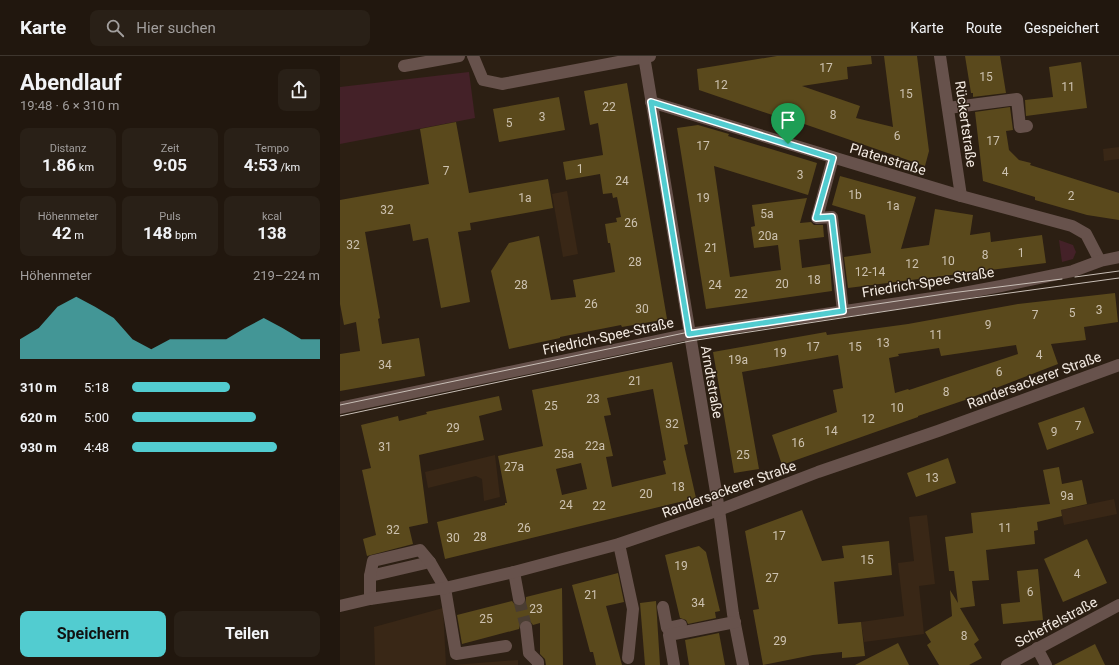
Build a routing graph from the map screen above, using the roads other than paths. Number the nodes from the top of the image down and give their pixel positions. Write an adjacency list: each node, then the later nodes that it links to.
1 (459, 56): 5 (street)
2 (474, 56): 3 (street)
3 (646, 56): 6 (street, Arndtstraße)
4 (940, 56): 7 (street, Rückertstraße)
5 (404, 66)
6 (651, 102): 9 (street, Platenstraße); 14 (street, Arndtstraße)
7 (948, 108): 8 (street); 10 (street, Rückertstraße)
8 (1027, 126)
9 (833, 158): 10 (street, Platenstraße); 13 (street)
10 (961, 196): 12 (street, Platenstraße)
11 (1119, 257): 12 (street, Friedrich-Spee-Straße)
12 (1100, 261): 13 (street, Friedrich-Spee-Straße)
13 (843, 311): 14 (street, Friedrich-Spee-Straße)
14 (689, 334): 16 (street, Friedrich-Spee-Straße); 17 (street, Arndtstraße)
15 (1119, 365): 17 (street, Randersackerer Straße)
16 (340, 408)
17 (719, 510): 18 (street, Randersackerer Straße); 26 (street, Arndtstraße)
18 (619, 544): 19 (street, Randersackerer Straße); 30 (street)
19 (514, 572): 20 (street, Randersackerer Straße); 22 (street)
20 (445, 588): 21 (street, Randersackerer Straße); 21 (street); 28 (street)
21 (370, 599): 24 (street, Randersackerer Straße)
22 (519, 599)
23 (1119, 605): 29 (street, Scheffelstraße)
24 (340, 606)
25 (663, 607): 26 (street)
26 (734, 618): 32 (street); 33 (street, Arndtstraße)
27 (526, 627): 31 (street)
28 (506, 646)
29 (1038, 648): 34 (street, Scheffelstraße); 35 (street)
30 (628, 658)
31 (538, 665)
32 (674, 665)
33 (743, 665)
34 (1007, 665)
35 (1046, 665)

